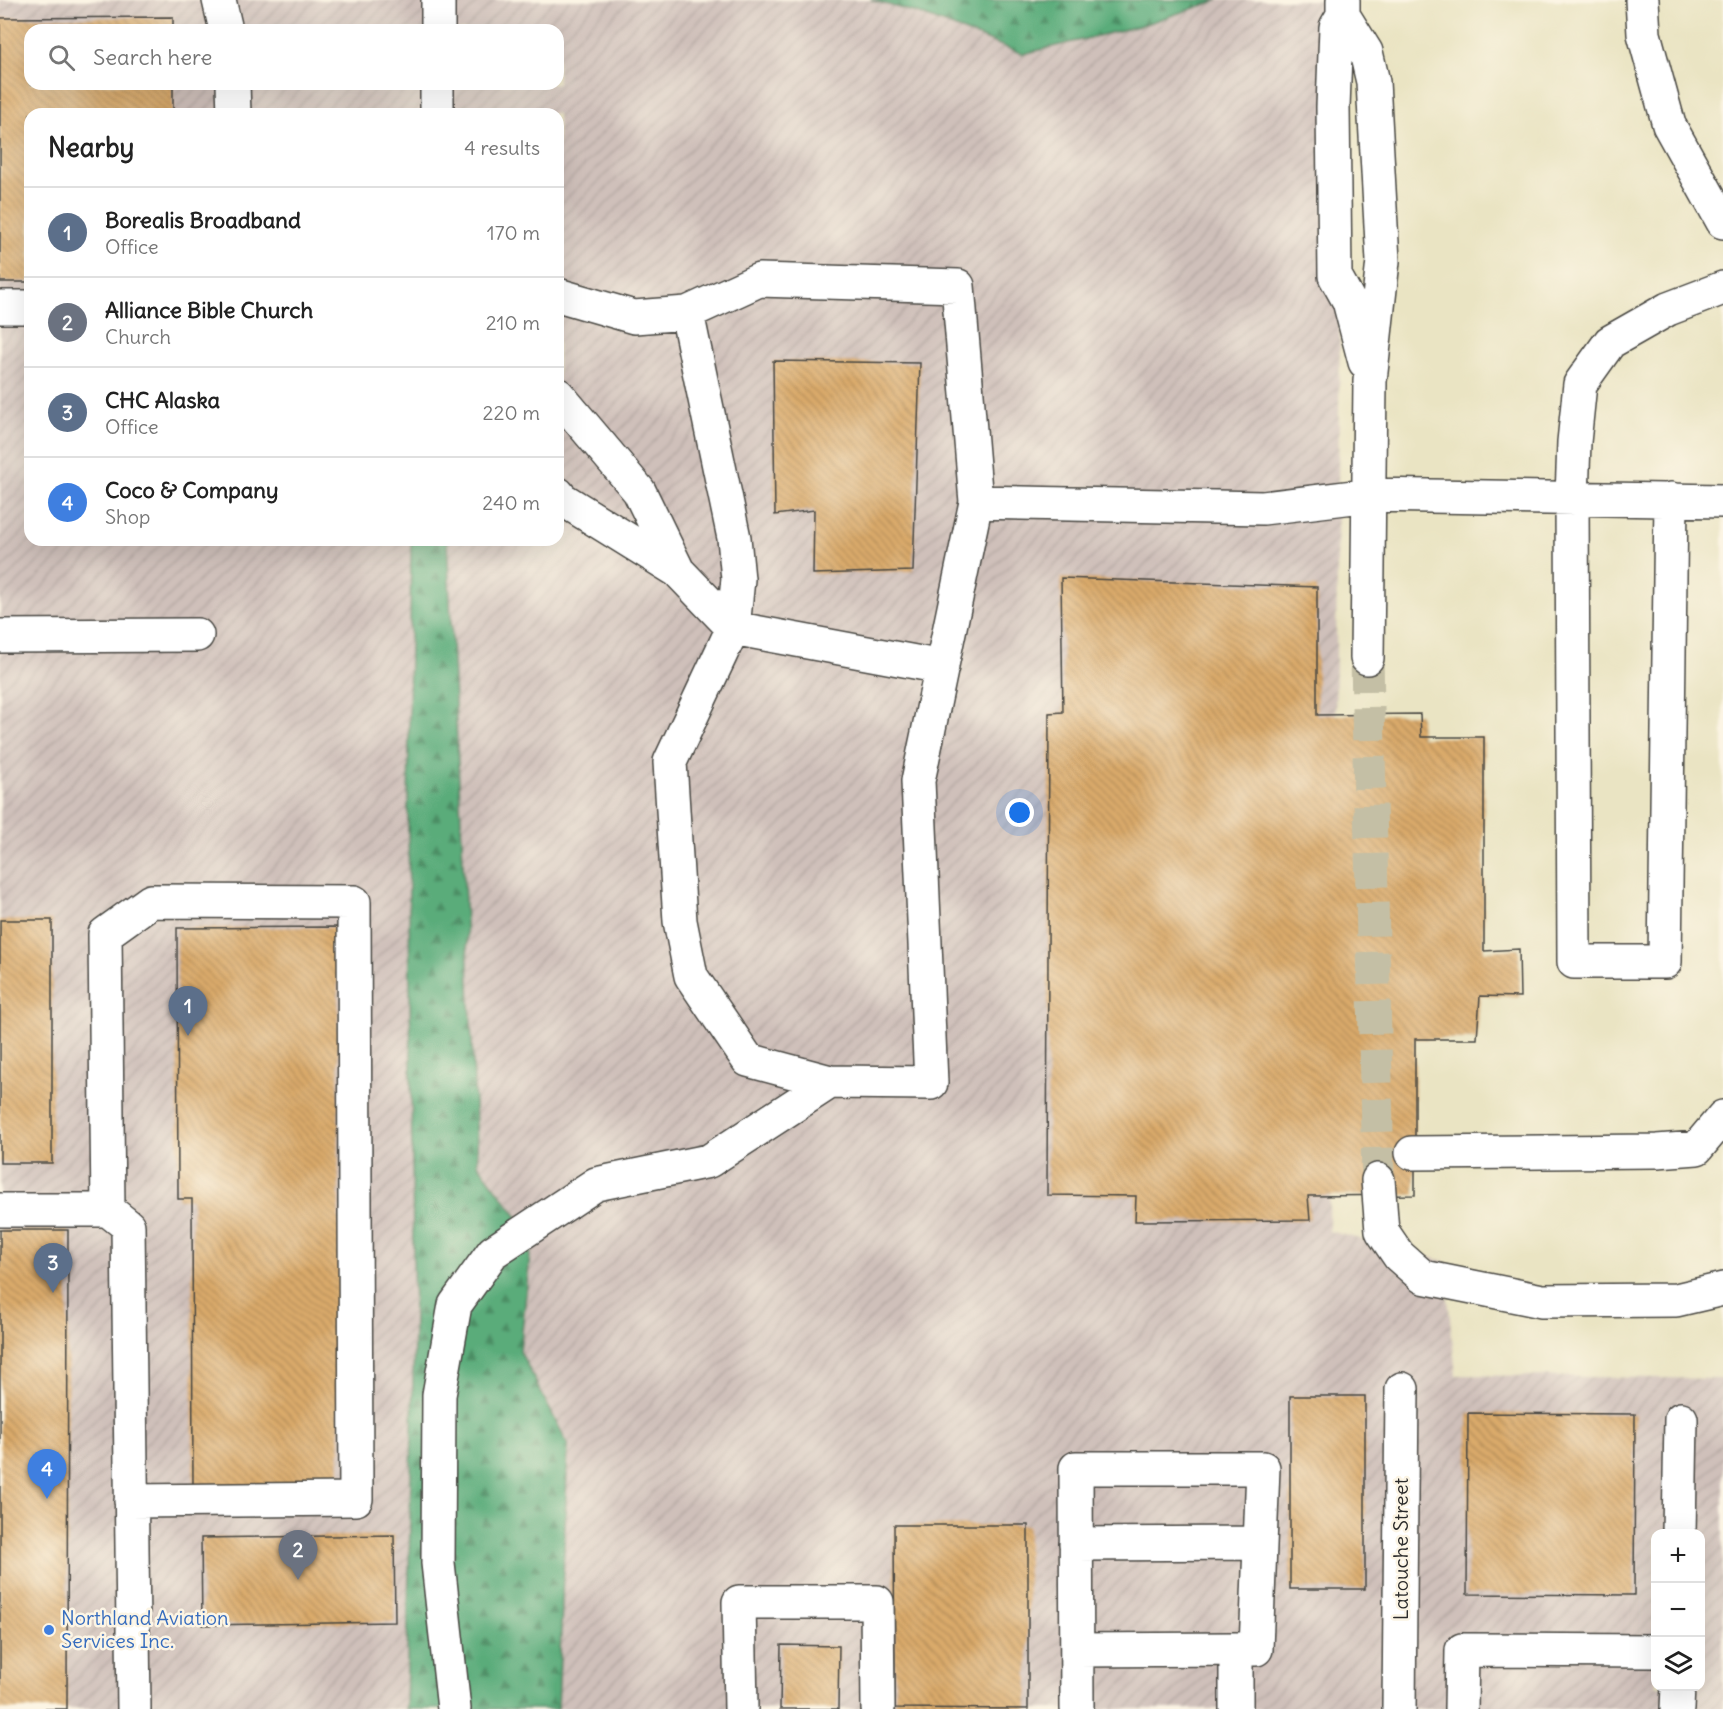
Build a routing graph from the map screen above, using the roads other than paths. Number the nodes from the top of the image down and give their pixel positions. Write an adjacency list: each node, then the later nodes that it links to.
1 (219, 0): 5 (street)
2 (438, 0): 6 (street)
3 (1642, 0): 11 (street)
4 (1343, 8): 17 (street); 17 (street)
5 (225, 24)
6 (438, 24)
7 (232, 90): 9 (street)
8 (437, 90): 10 (street)
9 (234, 108)
10 (437, 108)
11 (1723, 222)
12 (1723, 288): 20 (street)
13 (564, 297): 16 (street)
14 (0, 307): 15 (street)
15 (24, 307)
16 (687, 314): 24 (street); 26 (street)
17 (1370, 381): 19 (street)
18 (564, 402): 25 (street)
19 (1370, 495): 20 (street); 24 (street); 29 (street)
20 (1572, 497): 21 (street); 21 (street)
21 (1671, 500): 23 (street)
22 (564, 501): 25 (street)
23 (1723, 501)
24 (976, 502): 30 (street)
25 (678, 571): 26 (street)
26 (733, 628): 30 (street); 31 (street)
27 (197, 635): 28 (street)
28 (0, 636)
29 (1368, 658)
30 (942, 667): 31 (street)
31 (830, 1082): 49 (street)
32 (1723, 1117): 33 (street)
33 (1412, 1153)
34 (1378, 1180): 37 (street)
35 (0, 1210): 36 (street)
36 (108, 1210): 40 (street); 40 (street)
37 (1723, 1289)
38 (1402, 1389): 54 (street, Latouche Street)
39 (1681, 1419): 41 (street)
40 (131, 1501): 48 (street)
41 (1679, 1529)
42 (1260, 1543): 43 (street); 43 (street); 44 (street)
43 (1076, 1544): 45 (street)
44 (1236, 1649): 45 (street); 53 (street)
45 (1077, 1650): 52 (street)
46 (1651, 1651): 55 (street)
47 (1678, 1691): 56 (street)
48 (134, 1709)
49 (454, 1709)
50 (741, 1709): 51 (street)
51 (878, 1709)
52 (1077, 1709)
53 (1236, 1709)
54 (1400, 1709)
55 (1461, 1709)
56 (1677, 1709)

